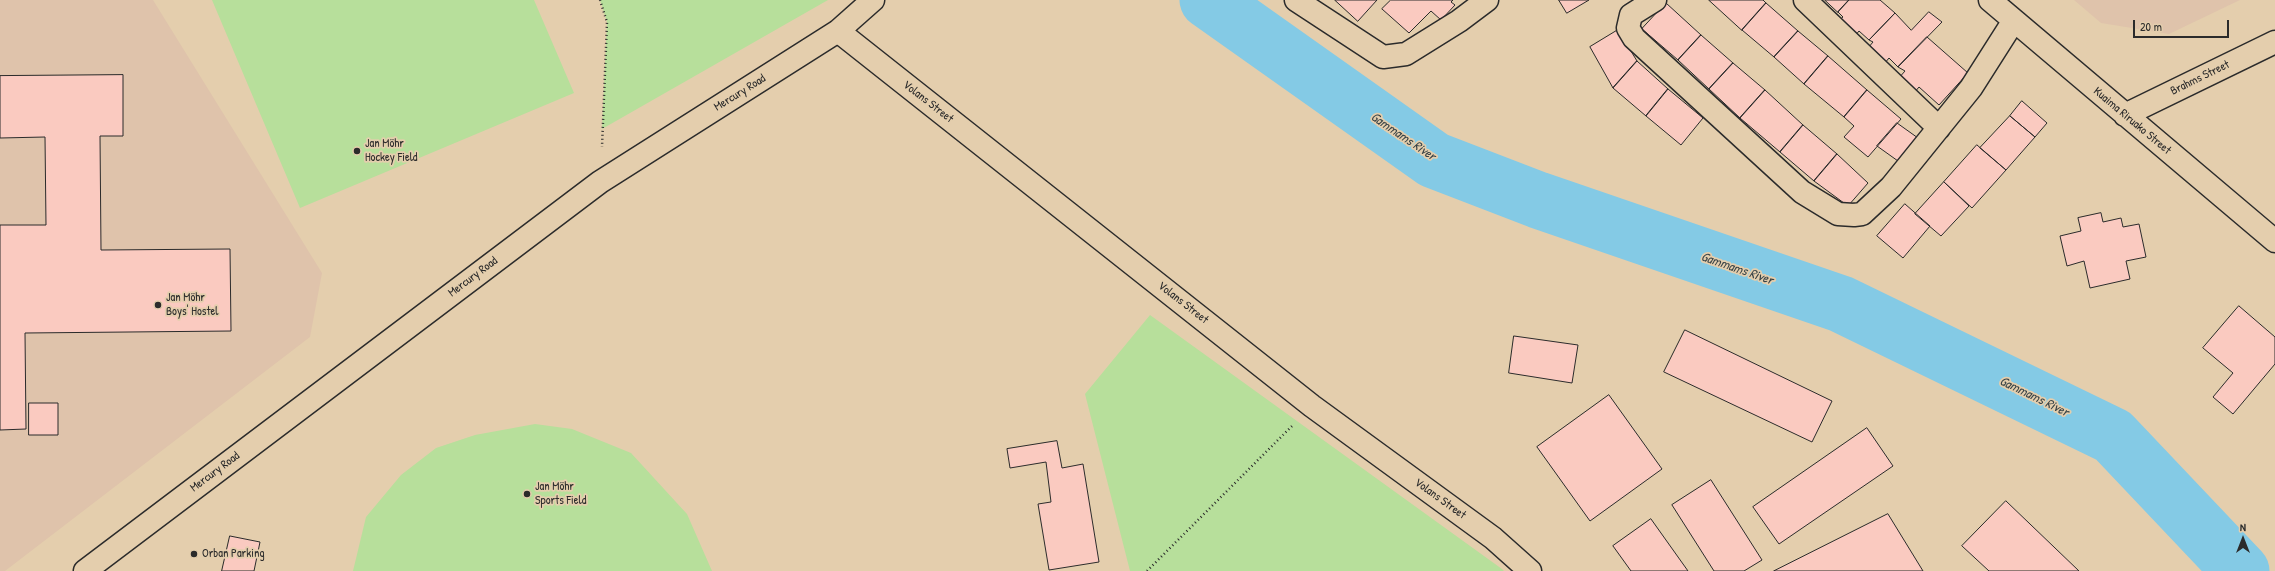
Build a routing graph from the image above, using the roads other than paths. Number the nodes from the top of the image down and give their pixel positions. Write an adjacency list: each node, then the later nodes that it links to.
1 (873, 0): 8 (street, Mercury Road)
2 (1296, 0): 3 (street)
3 (1487, 0)
4 (1655, 0): 11 (street)
5 (1805, 0): 11 (street)
6 (1990, 0): 7 (street, Kuaima Riruako Street)
7 (2013, 22): 10 (street, Kuaima Riruako Street); 11 (street)
8 (838, 31): 13 (street, Mercury Road); 14 (street, Volans Street)
9 (2275, 42): 10 (street, Brahms Street)
10 (2125, 115): 12 (street, Kuaima Riruako Street)
11 (1939, 128)
12 (2275, 241)
13 (85, 571)
14 (1530, 571)

